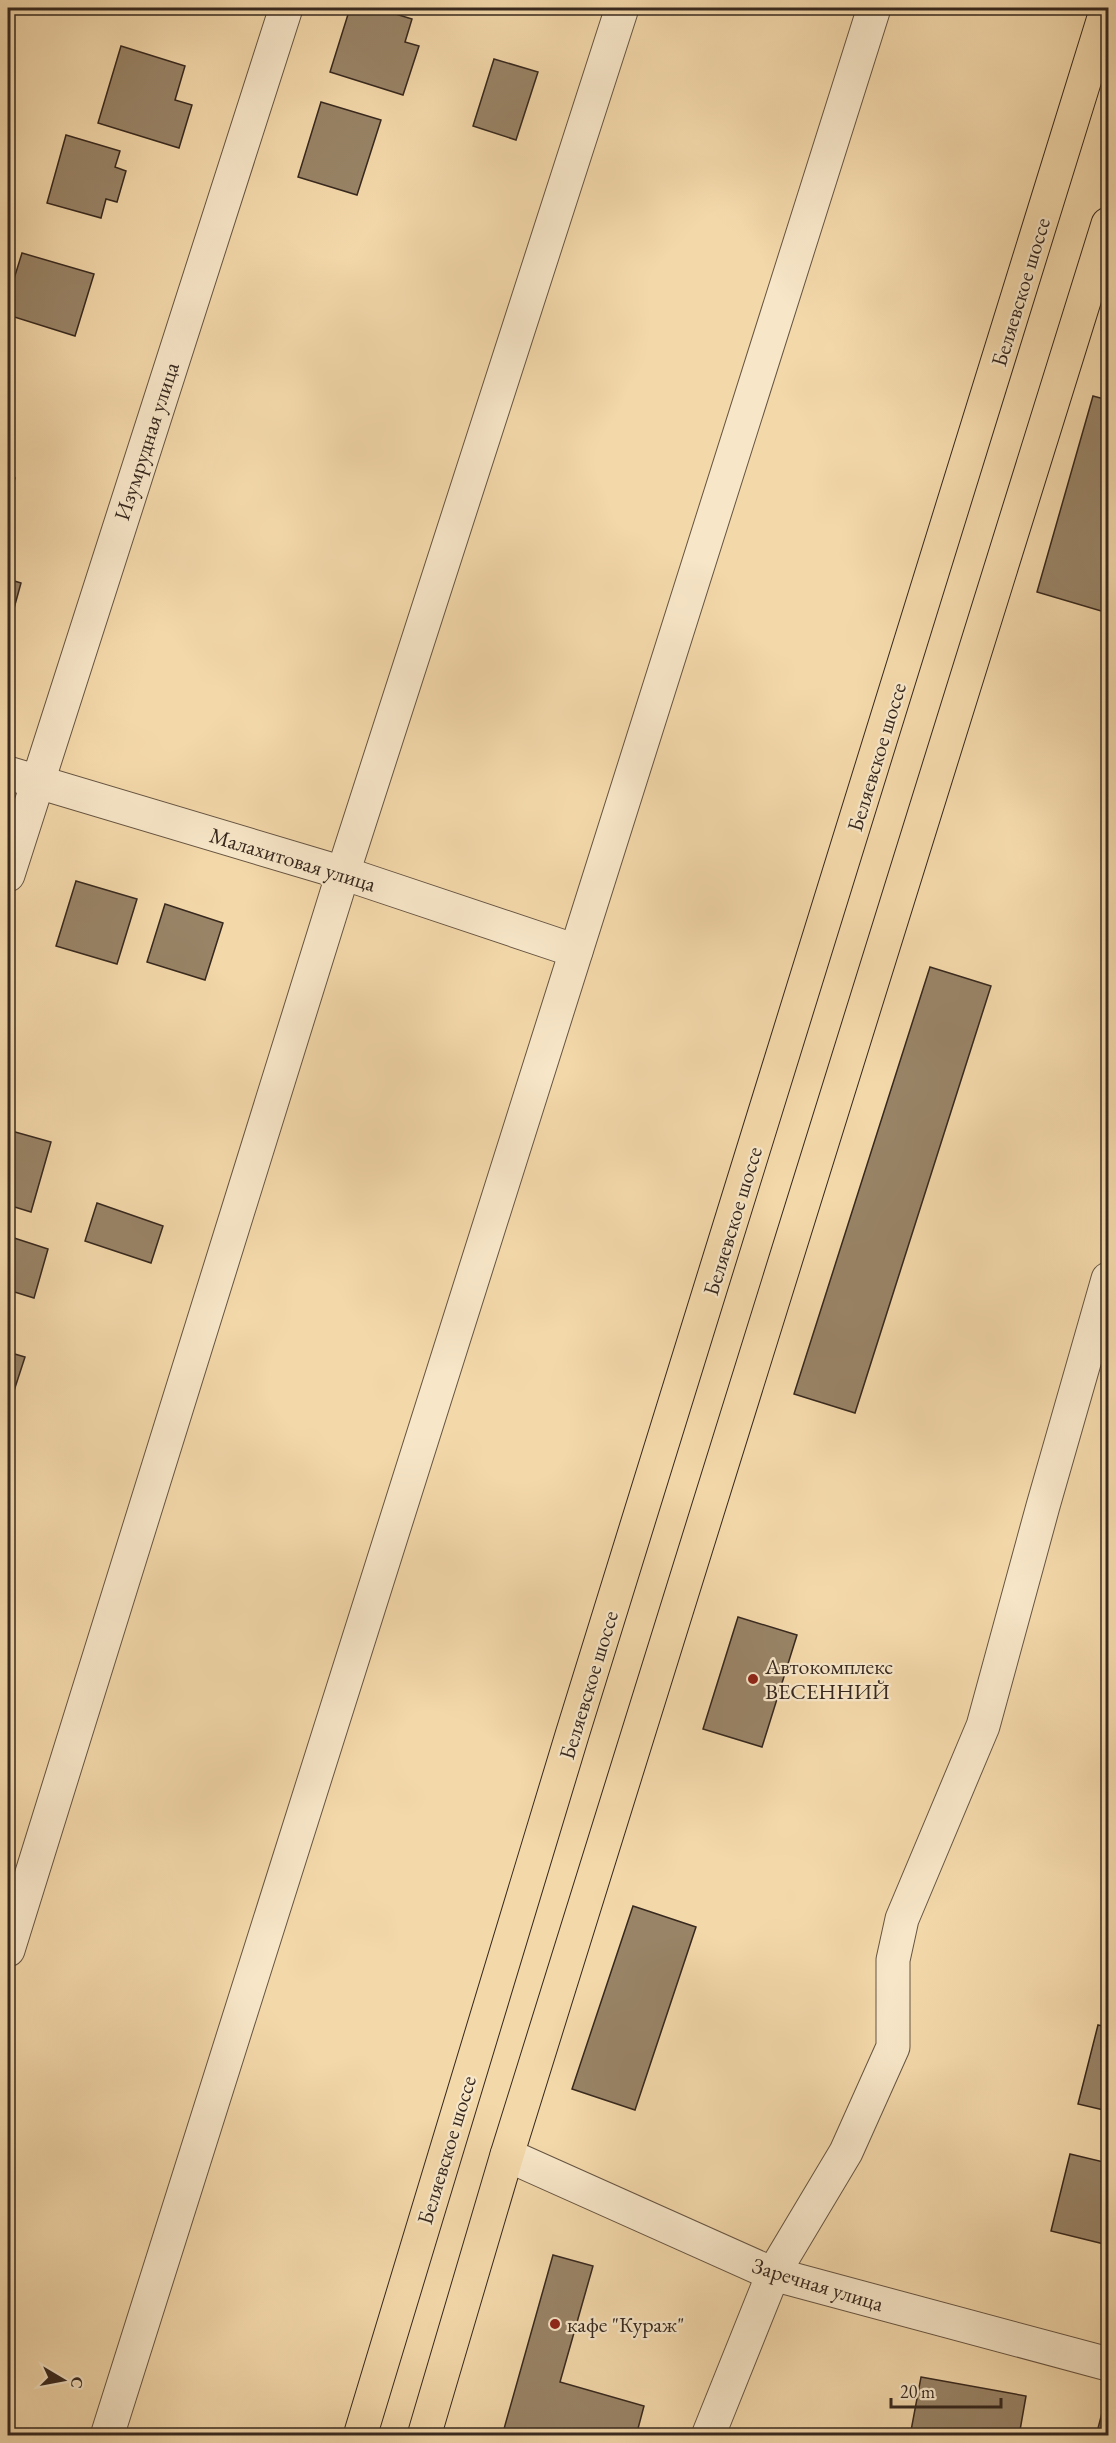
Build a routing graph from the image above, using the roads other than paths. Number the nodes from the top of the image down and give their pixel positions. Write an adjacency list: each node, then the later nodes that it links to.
1 (286, 8): 6 (street, Изумрудная улица)
2 (621, 8): 7 (street)
3 (874, 8): 9 (street)
4 (1107, 8): 16 (main road, Беляевское шоссе)
5 (1108, 224): 12 (main road)
6 (22, 777): 7 (street, Малахитовая улица); 8 (street, Изумрудная улица)
7 (343, 873): 9 (street, Малахитовая улица); 11 (street)
8 (8, 875)
9 (576, 951): 15 (street)
10 (1108, 1280): 13 (street)
11 (8, 1950)
12 (507, 2155): 13 (street, Заречная улица); 17 (main road)
13 (773, 2274): 14 (street, Заречная улица); 18 (street)
14 (1108, 2364)
15 (107, 2436)
16 (360, 2436)
17 (424, 2436)
18 (708, 2436)

